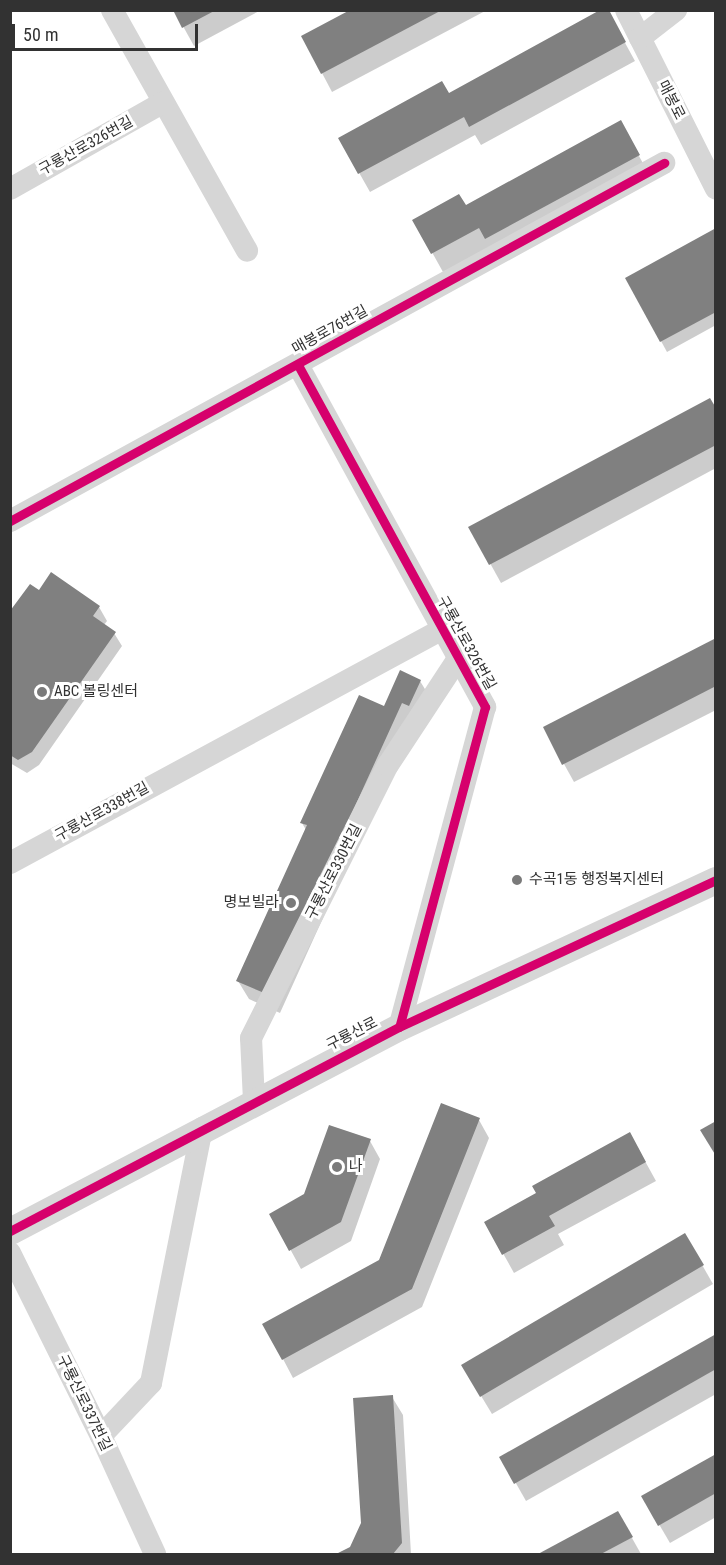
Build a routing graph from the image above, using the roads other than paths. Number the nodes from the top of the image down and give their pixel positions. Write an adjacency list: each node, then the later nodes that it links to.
1 (112, 10): 5 (street)
2 (626, 10): 4 (street, 매봉로)
3 (676, 10): 4 (street)
4 (640, 38): 8 (street, 매봉로)
5 (162, 103): 7 (street, 구룡산로326번길); 9 (street)
6 (664, 164): 10 (street, 매봉로76번길)
7 (10, 189)
8 (716, 189)
9 (247, 251)
10 (298, 365): 11 (street, 매봉로76번길); 12 (street, 구룡산로326번길)
11 (10, 521)
12 (441, 630): 13 (street, 구룡산로326번길); 14 (street, 구룡산로326번길)
13 (459, 657): 17 (street, 구룡산로326번길); 18 (street, 구룡산로330번길)
14 (194, 761): 15 (street, 구룡산로338번길)
15 (10, 863)
16 (716, 880): 17 (street, 구룡산로)
17 (399, 1027): 18 (street, 구룡산로)
18 (254, 1101): 19 (street, 구룡산로)
19 (202, 1128): 20 (street, 구룡산로); 22 (street)
20 (10, 1231)
21 (10, 1253): 22 (street, 구룡산로337번길)
22 (101, 1436): 23 (street, 구룡산로337번길)
23 (155, 1554)

